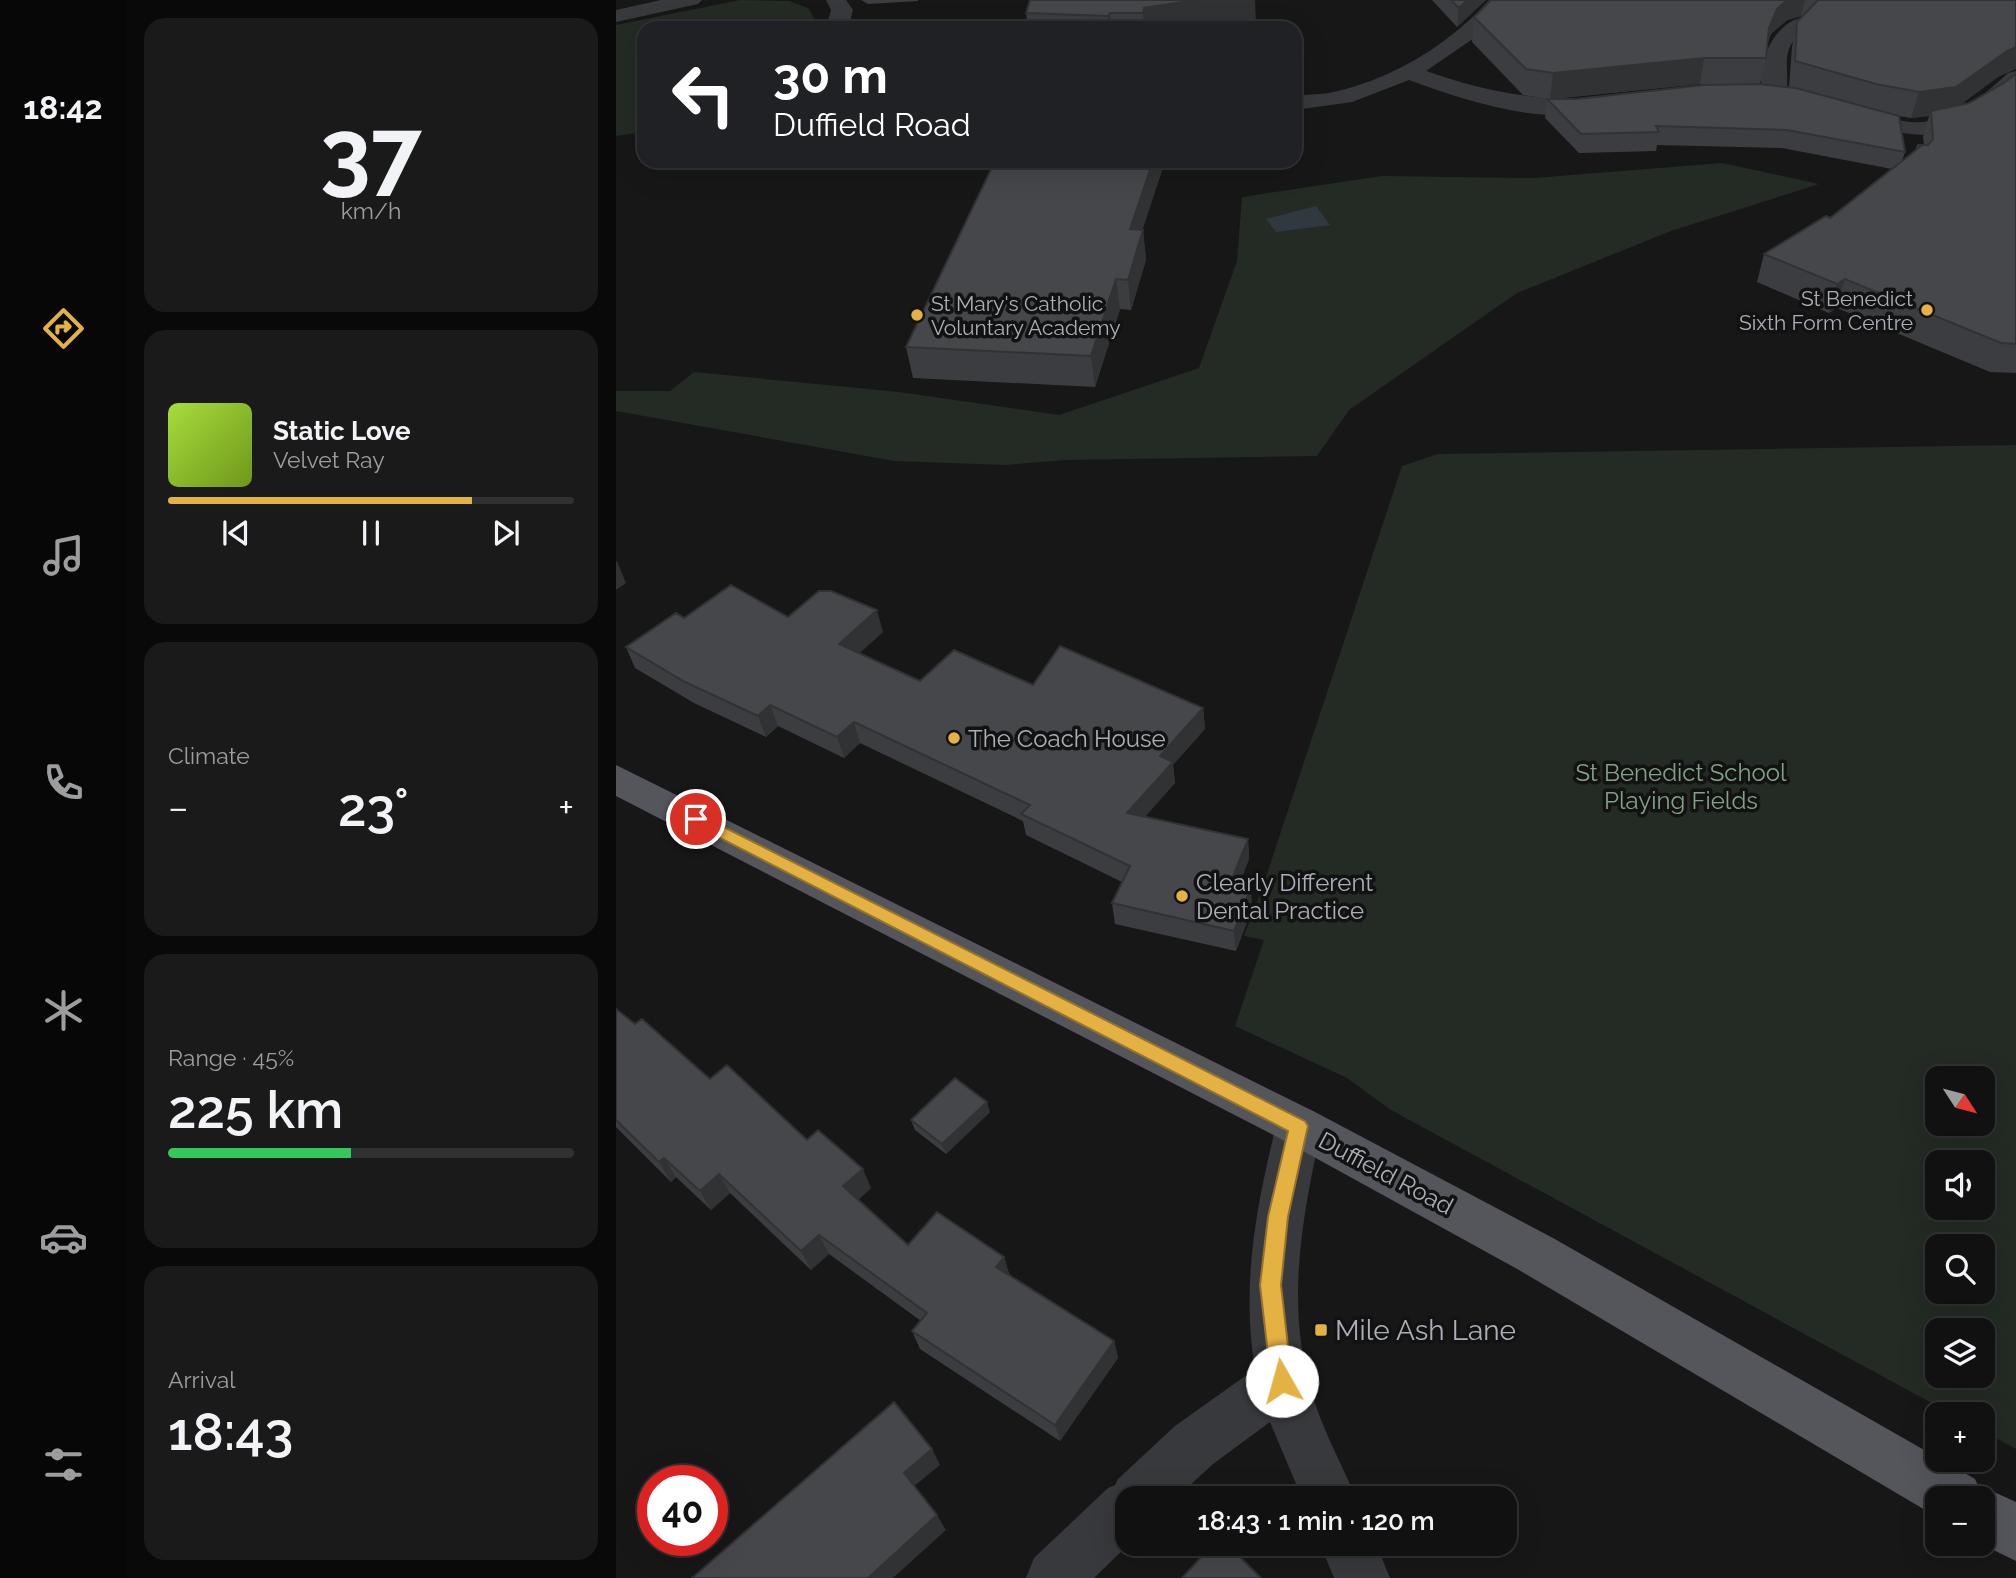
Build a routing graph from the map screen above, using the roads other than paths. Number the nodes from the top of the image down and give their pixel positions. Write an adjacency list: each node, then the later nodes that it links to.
1 (691, 0): 4 (street)
2 (836, 0): 5 (street)
3 (1500, 0): 7 (street)
4 (616, 16)
5 (840, 21)
6 (1800, 24): 9 (street)
7 (1406, 71): 10 (street); 11 (street)
8 (2016, 78): 12 (street)
9 (1748, 93)
10 (1302, 102)
11 (1621, 102)
12 (1832, 105)
13 (616, 779): 14 (main road, Duffield Road)
14 (1299, 1126): 15 (street); 18 (main road, Duffield Road)
15 (1282, 1381): 16 (street); 17 (street)
16 (1149, 1486)
17 (1324, 1486)
18 (1935, 1486)
19 (1115, 1519): 23 (street)
20 (1995, 1521): 21 (main road)
21 (2016, 1533)
22 (1353, 1556): 24 (street)
23 (1054, 1578)
24 (1362, 1578)

